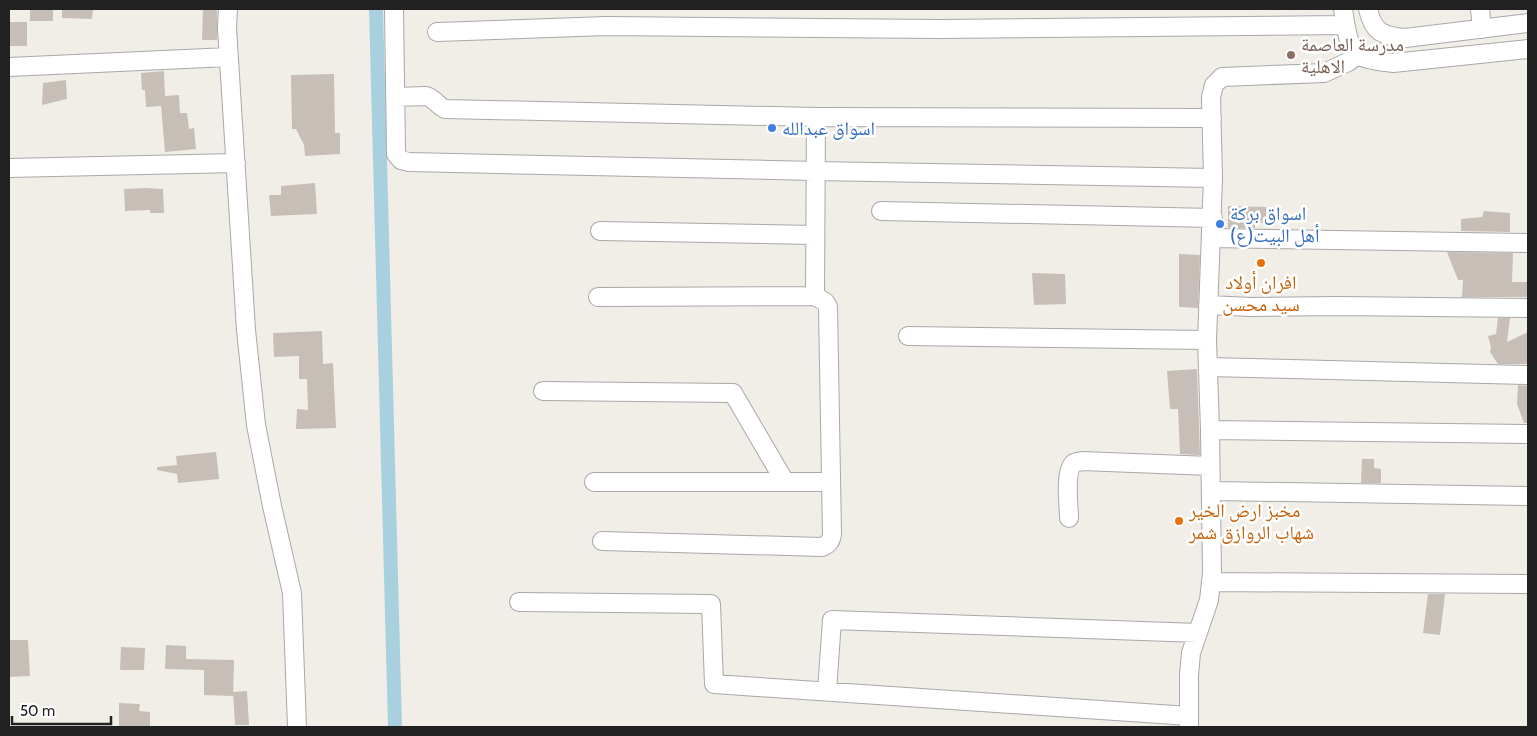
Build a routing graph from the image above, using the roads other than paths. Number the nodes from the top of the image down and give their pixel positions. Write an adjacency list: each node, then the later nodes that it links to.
1 (228, 9): 11 (street)
2 (394, 9): 13 (street)
3 (1368, 9): 7 (street)
4 (1480, 9): 7 (street)
5 (1344, 17): 8 (street); 10 (street)
6 (1528, 23): 7 (street)
7 (1482, 29)
8 (436, 32)
9 (1528, 49): 10 (street)
10 (1358, 55): 15 (street)
11 (230, 57): 12 (street); 16 (street)
12 (9, 67)
13 (395, 97): 14 (street); 18 (street)
14 (816, 117): 15 (street); 18 (street)
15 (1212, 118): 19 (street)
16 (236, 163): 17 (street); 51 (street)
17 (9, 168)
18 (815, 171): 19 (street); 23 (street)
19 (1213, 178): 21 (street)
20 (881, 211): 21 (street)
21 (1212, 218): 24 (street)
22 (600, 231): 23 (street)
23 (815, 235): 27 (street)
24 (1211, 238): 25 (street); 28 (street)
25 (1528, 243)
26 (598, 296): 27 (street)
27 (815, 296): 40 (street)
28 (1208, 305): 29 (street); 31 (street)
29 (1528, 308)
30 (908, 336): 31 (street)
31 (1207, 340): 32 (street)
32 (1208, 367): 33 (street); 35 (street)
33 (1528, 376)
34 (543, 391): 39 (street)
35 (1210, 430): 36 (street); 37 (street)
36 (1528, 434)
37 (1210, 466): 43 (street); 45 (street)
38 (594, 482): 39 (street)
39 (785, 482): 40 (street)
40 (830, 482): 44 (street)
41 (1216, 491): 42 (street)
42 (1528, 496)
43 (1069, 518)
44 (602, 541)
45 (1211, 582): 46 (street); 48 (street)
46 (1528, 584)
47 (518, 602): 49 (street)
48 (1198, 633): 49 (street); 50 (street)
49 (827, 691): 50 (street)
50 (1189, 721)
51 (297, 727)

